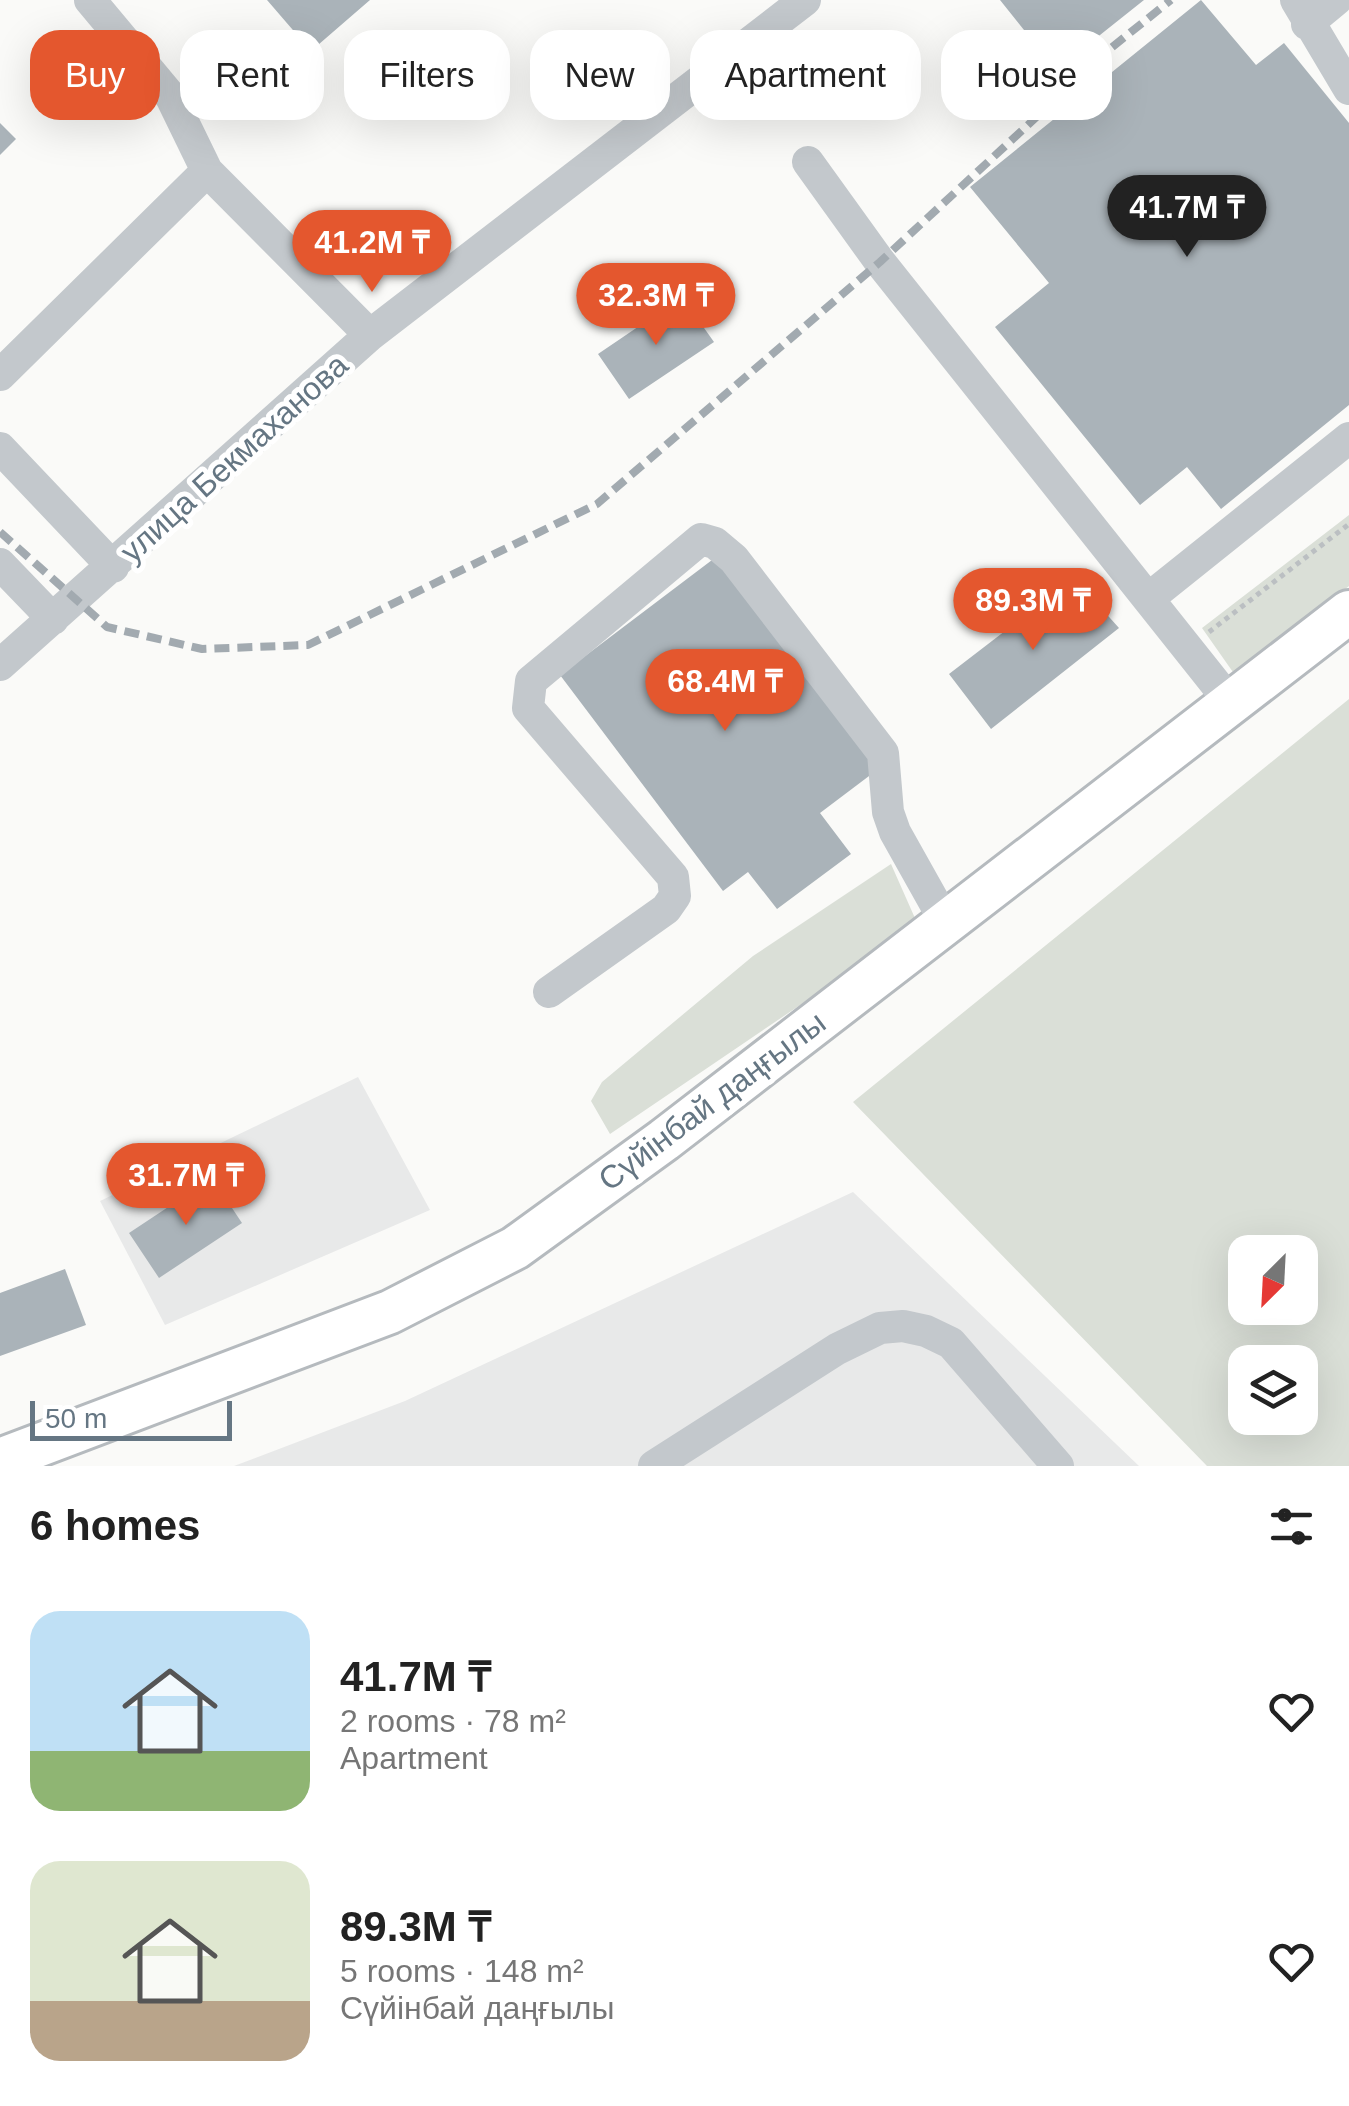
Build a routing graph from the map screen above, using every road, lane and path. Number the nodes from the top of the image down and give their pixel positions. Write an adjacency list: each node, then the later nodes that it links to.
1 (90, 0): 7 (street)
2 (805, 0): 8 (street, улица Бекмаханова)
3 (1336, 0): 4 (street)
4 (1302, 12): 5 (street)
5 (1349, 89)
6 (808, 162): 15 (street)
7 (207, 171): 8 (street); 9 (street)
8 (370, 335): 14 (street, улица Бекмаханова)
9 (0, 375)
10 (1349, 438): 15 (street)
11 (0, 448): 14 (street)
12 (1349, 524): 18 (path)
13 (0, 564): 17 (street)
14 (114, 567): 17 (street, улица Бекмаханова)
15 (1149, 598): 18 (street)
16 (1349, 612): 20 (main road, Сүйінбай даңғылы)
17 (53, 619): 19 (street, улица Бекмаханова)
18 (1188, 648): 20 (street)
19 (0, 665)
20 (1231, 703): 21 (main road, Сүйінбай даңғылы)
21 (946, 923): 22 (street); 23 (main road, Сүйінбай даңғылы)
22 (549, 992)
23 (0, 1460)
24 (654, 1466): 25 (street)
25 (1058, 1466)

